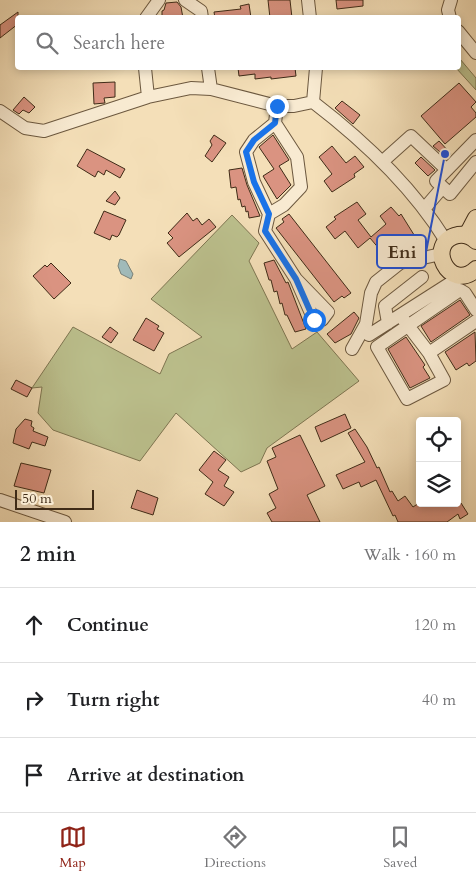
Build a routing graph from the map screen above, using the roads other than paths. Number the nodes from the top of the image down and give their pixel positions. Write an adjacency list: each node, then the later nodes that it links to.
1 (158, 0): 5 (street)
2 (185, 0): 6 (street)
3 (308, 0): 7 (street)
4 (451, 0): 8 (street)
5 (148, 15)
6 (202, 15)
7 (310, 15)
8 (449, 15)
9 (461, 35): 10 (street)
10 (476, 53)
11 (145, 70): 15 (street)
12 (208, 70): 14 (street)
13 (316, 70): 16 (street)
14 (211, 89): 15 (street); 17 (street)
15 (148, 97): 18 (street)
16 (313, 102): 17 (street); 21 (street)
17 (277, 106): 19 (street)
18 (0, 111)
19 (275, 123): 26 (street); 26 (street)
20 (476, 140): 23 (street)
21 (382, 162): 23 (street); 25 (street)
22 (476, 162): 24 (street)
23 (447, 170): 24 (street)
24 (442, 188): 25 (street)
25 (424, 209): 29 (street)
26 (269, 214): 32 (street)
27 (476, 218): 28 (main road)
28 (472, 238): 29 (main road)
29 (444, 248): 30 (main road); 38 (street)
30 (472, 272): 34 (street)
31 (422, 277): 36 (street)
32 (296, 279)
33 (476, 310): 34 (street)
34 (404, 320): 36 (street); 39 (street); 39 (street)
35 (476, 321): 39 (street)
36 (388, 323): 37 (street)
37 (369, 336)
38 (352, 349)
39 (430, 353)
40 (0, 500): 41 (street)
41 (65, 522)

